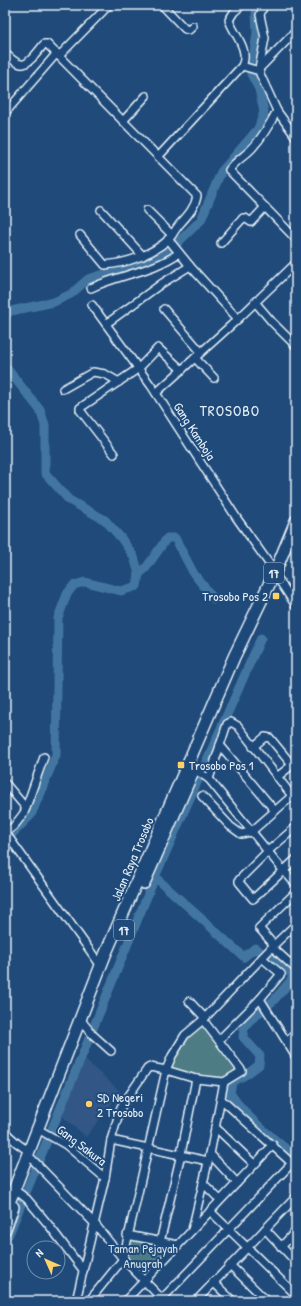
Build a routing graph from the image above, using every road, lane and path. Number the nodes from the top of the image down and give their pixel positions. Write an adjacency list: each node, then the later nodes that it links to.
1 (109, 5): 8 (street)
2 (162, 5): 5 (street)
3 (242, 5): 9 (street)
4 (264, 5): 10 (street)
5 (193, 26)
6 (296, 31): 10 (street)
7 (5, 53): 8 (street)
8 (58, 55): 13 (street); 14 (street)
9 (244, 66): 10 (street); 16 (street)
10 (258, 70): 12 (street)
11 (146, 96): 14 (street)
12 (277, 111): 15 (street); 17 (street)
13 (5, 113)
14 (123, 121): 16 (street)
15 (296, 138)
16 (158, 156): 21 (street)
17 (265, 207): 22 (street); 23 (street)
18 (101, 210): 25 (street)
19 (147, 210): 21 (street)
20 (80, 235): 25 (street)
21 (170, 238): 24 (street); 25 (street)
22 (296, 239)
23 (221, 243)
24 (178, 251): 27 (street); 28 (street)
25 (143, 256)
26 (296, 263): 29 (street)
27 (190, 266): 32 (street); 33 (street)
28 (91, 288)
29 (255, 302): 32 (street); 34 (street)
30 (92, 305): 33 (street, Gang Kamboja)
31 (164, 309): 35 (street)
32 (238, 319): 35 (street)
33 (106, 324): 36 (street, Gang Kamboja)
34 (296, 346)
35 (198, 355): 37 (street); 38 (street)
36 (139, 368): 37 (street); 39 (street); 41 (street, Gang Kamboja)
37 (182, 370): 41 (street)
38 (214, 378)
39 (119, 382): 40 (street); 42 (street)
40 (63, 389)
41 (156, 393): 45 (street, Gang Kamboja)
42 (114, 454)
43 (296, 521): 45 (highway, Jalan Raya Trosobo / 17)
44 (296, 541): 45 (highway, Jalan Raya Trosobo / 17)
45 (277, 576): 46 (street, Gang Kamboja); 47 (highway, Jalan Raya Trosobo / 17)
46 (295, 601)
47 (251, 631): 52 (highway, Jalan Raya Trosobo / 17); 70 (highway, Jalan Raya Trosobo / 17)
48 (220, 745): 49 (street); 53 (street); 59 (street)
49 (253, 746): 51 (street); 54 (street)
50 (44, 757): 58 (street)
51 (294, 763): 54 (street)
52 (195, 770): 53 (street); 75 (highway, Jalan Raya Trosobo / 17)
53 (206, 777): 61 (street)
54 (277, 777): 57 (street)
55 (5, 783): 58 (street)
56 (202, 796): 61 (street)
57 (294, 798): 59 (street)
58 (26, 808): 62 (street)
59 (275, 811): 61 (street)
60 (296, 827): 63 (street)
61 (251, 832): 63 (street)
62 (6, 833): 70 (street)
63 (268, 851): 65 (street); 65 (street)
64 (296, 858): 65 (street)
65 (283, 870): 66 (street)
66 (296, 884)
67 (296, 892): 69 (street)
68 (296, 924): 69 (street)
69 (267, 952): 71 (street); 72 (street); 74 (street)
70 (101, 966): 75 (highway, Jalan Raya Trosobo / 17)
71 (296, 969)
72 (260, 1000): 77 (street); 78 (street)
73 (189, 1001): 74 (street)
74 (204, 1019): 77 (street); 81 (street)
75 (87, 1027): 79 (street); 87 (highway, Jalan Raya Trosobo / 17); 93 (highway, Jalan Raya Trosobo / 17)
76 (296, 1033): 78 (street)
77 (219, 1040): 83 (street)
78 (287, 1042): 80 (street)
79 (111, 1051)
80 (296, 1057)
81 (166, 1070): 82 (street); 88 (street); 90 (street)
82 (196, 1079): 83 (street); 91 (street)
83 (224, 1082): 84 (street)
84 (221, 1099): 85 (street); 89 (street)
85 (215, 1127): 92 (street); 94 (street)
86 (5, 1132): 93 (street)
87 (47, 1134): 93 (highway, Jalan Raya Trosobo / 17); 96 (street, Gang Sakura)
88 (111, 1140): 90 (street); 96 (street)
89 (272, 1145): 94 (street); 95 (street)
90 (148, 1148): 91 (street); 110 (street)
91 (181, 1154): 92 (street); 111 (street)
92 (209, 1157): 97 (street); 98 (street)
93 (34, 1159): 99 (highway, Jalan Raya Trosobo / 17); 103 (highway, Jalan Raya Trosobo / 17); 104 (street)
94 (254, 1164): 98 (street)
95 (294, 1165): 105 (street)
96 (105, 1178): 104 (street)
97 (203, 1183): 101 (street); 108 (street)
98 (237, 1183): 101 (street)
99 (22, 1195): 106 (highway, Jalan Raya Trosobo / 17); 118 (street)
100 (296, 1197): 107 (street)
101 (220, 1200): 102 (street)
102 (210, 1211): 105 (street); 108 (street)
103 (5, 1213)
104 (95, 1224): 115 (street); 118 (street)
105 (228, 1228): 113 (street); 122 (street)
106 (5, 1229)
107 (265, 1229): 113 (street); 114 (street)
108 (192, 1230): 112 (street)
109 (296, 1231): 114 (street)
110 (127, 1235): 111 (street); 115 (street)
111 (160, 1242): 112 (street)
112 (178, 1245): 119 (street)
113 (248, 1247): 117 (street); 121 (street)
114 (281, 1247): 116 (street)
115 (123, 1259): 119 (street); 125 (street)
116 (296, 1262)
117 (230, 1265): 120 (street); 128 (street)
118 (83, 1270): 124 (street)
119 (144, 1280): 122 (street); 126 (street)
120 (213, 1282): 123 (street); 127 (street)
121 (296, 1295)
122 (162, 1300)
123 (198, 1300)
124 (76, 1301)
125 (89, 1301)
126 (125, 1301)
127 (233, 1301)
128 (267, 1301)

